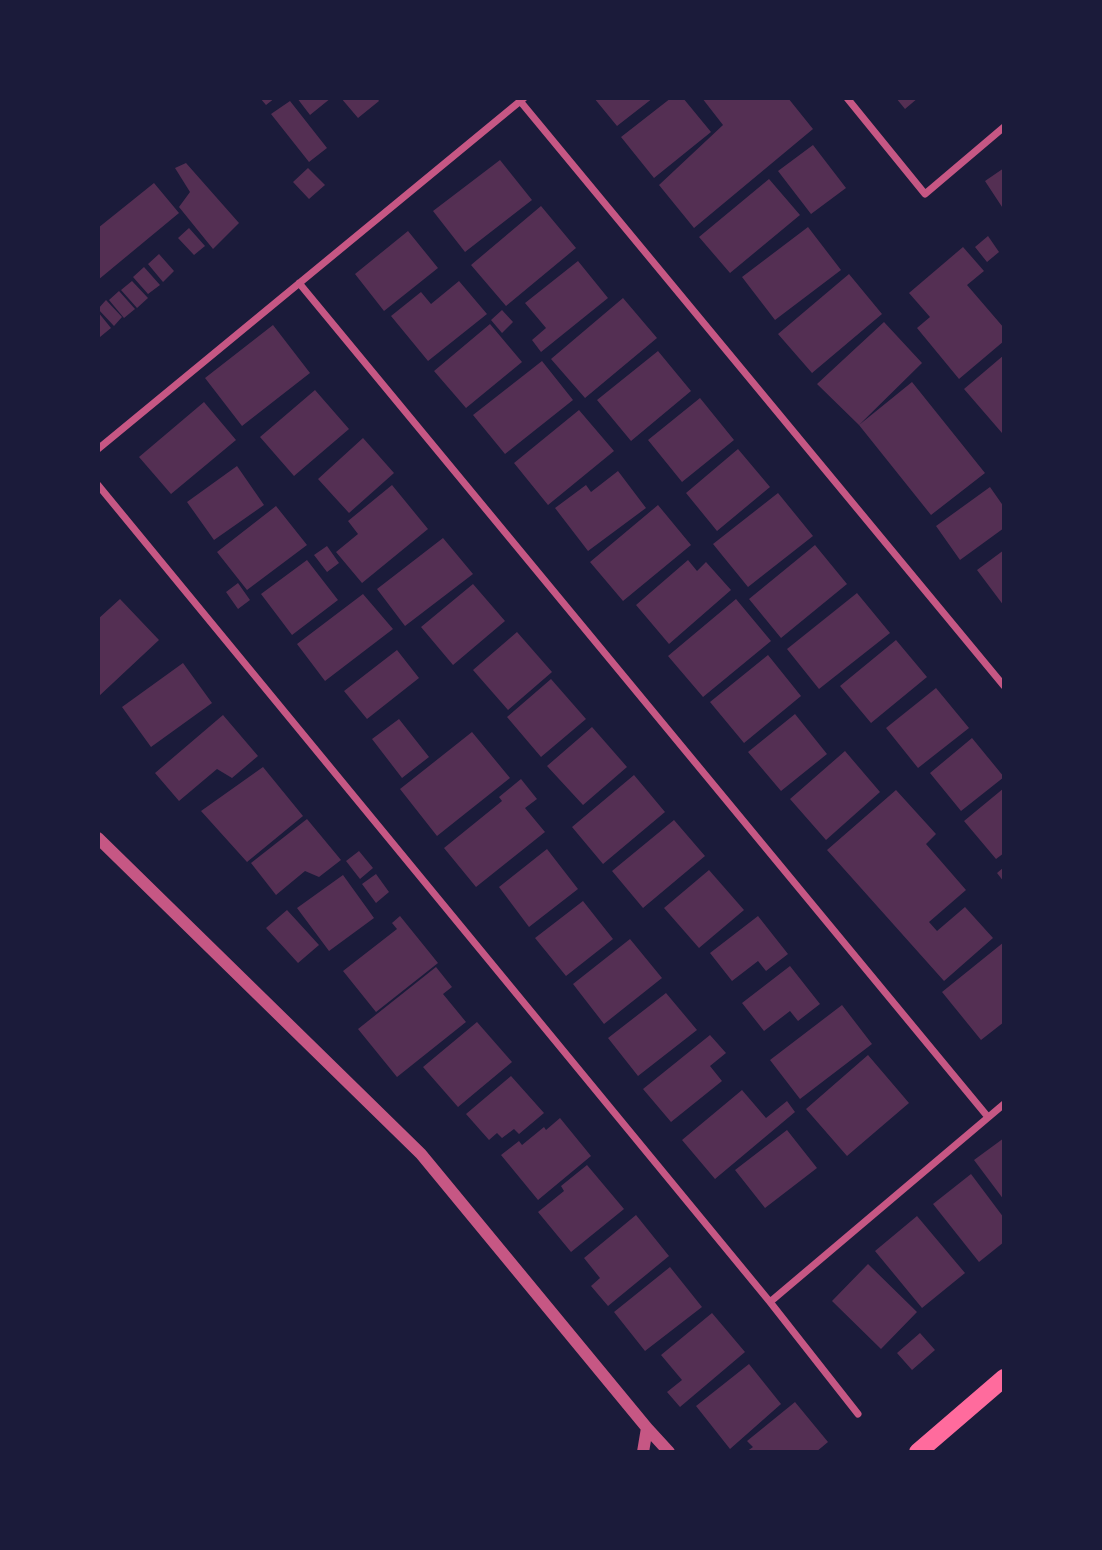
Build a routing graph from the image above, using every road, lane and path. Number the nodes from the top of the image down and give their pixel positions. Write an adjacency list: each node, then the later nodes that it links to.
1 (847, 98): 3 (street)
2 (522, 100): 4 (street); 7 (street)
3 (1004, 127)
4 (299, 283): 5 (street); 10 (street)
5 (98, 449)
6 (98, 485): 11 (street)
7 (1004, 686)
8 (98, 838): 14 (street)
9 (1004, 1104): 10 (street)
10 (988, 1117): 11 (street)
11 (770, 1302): 13 (street)
12 (1004, 1378): 17 (main road)
13 (858, 1414)
14 (647, 1429): 15 (street); 16 (street)
15 (643, 1452)
16 (668, 1452)
17 (918, 1452)

